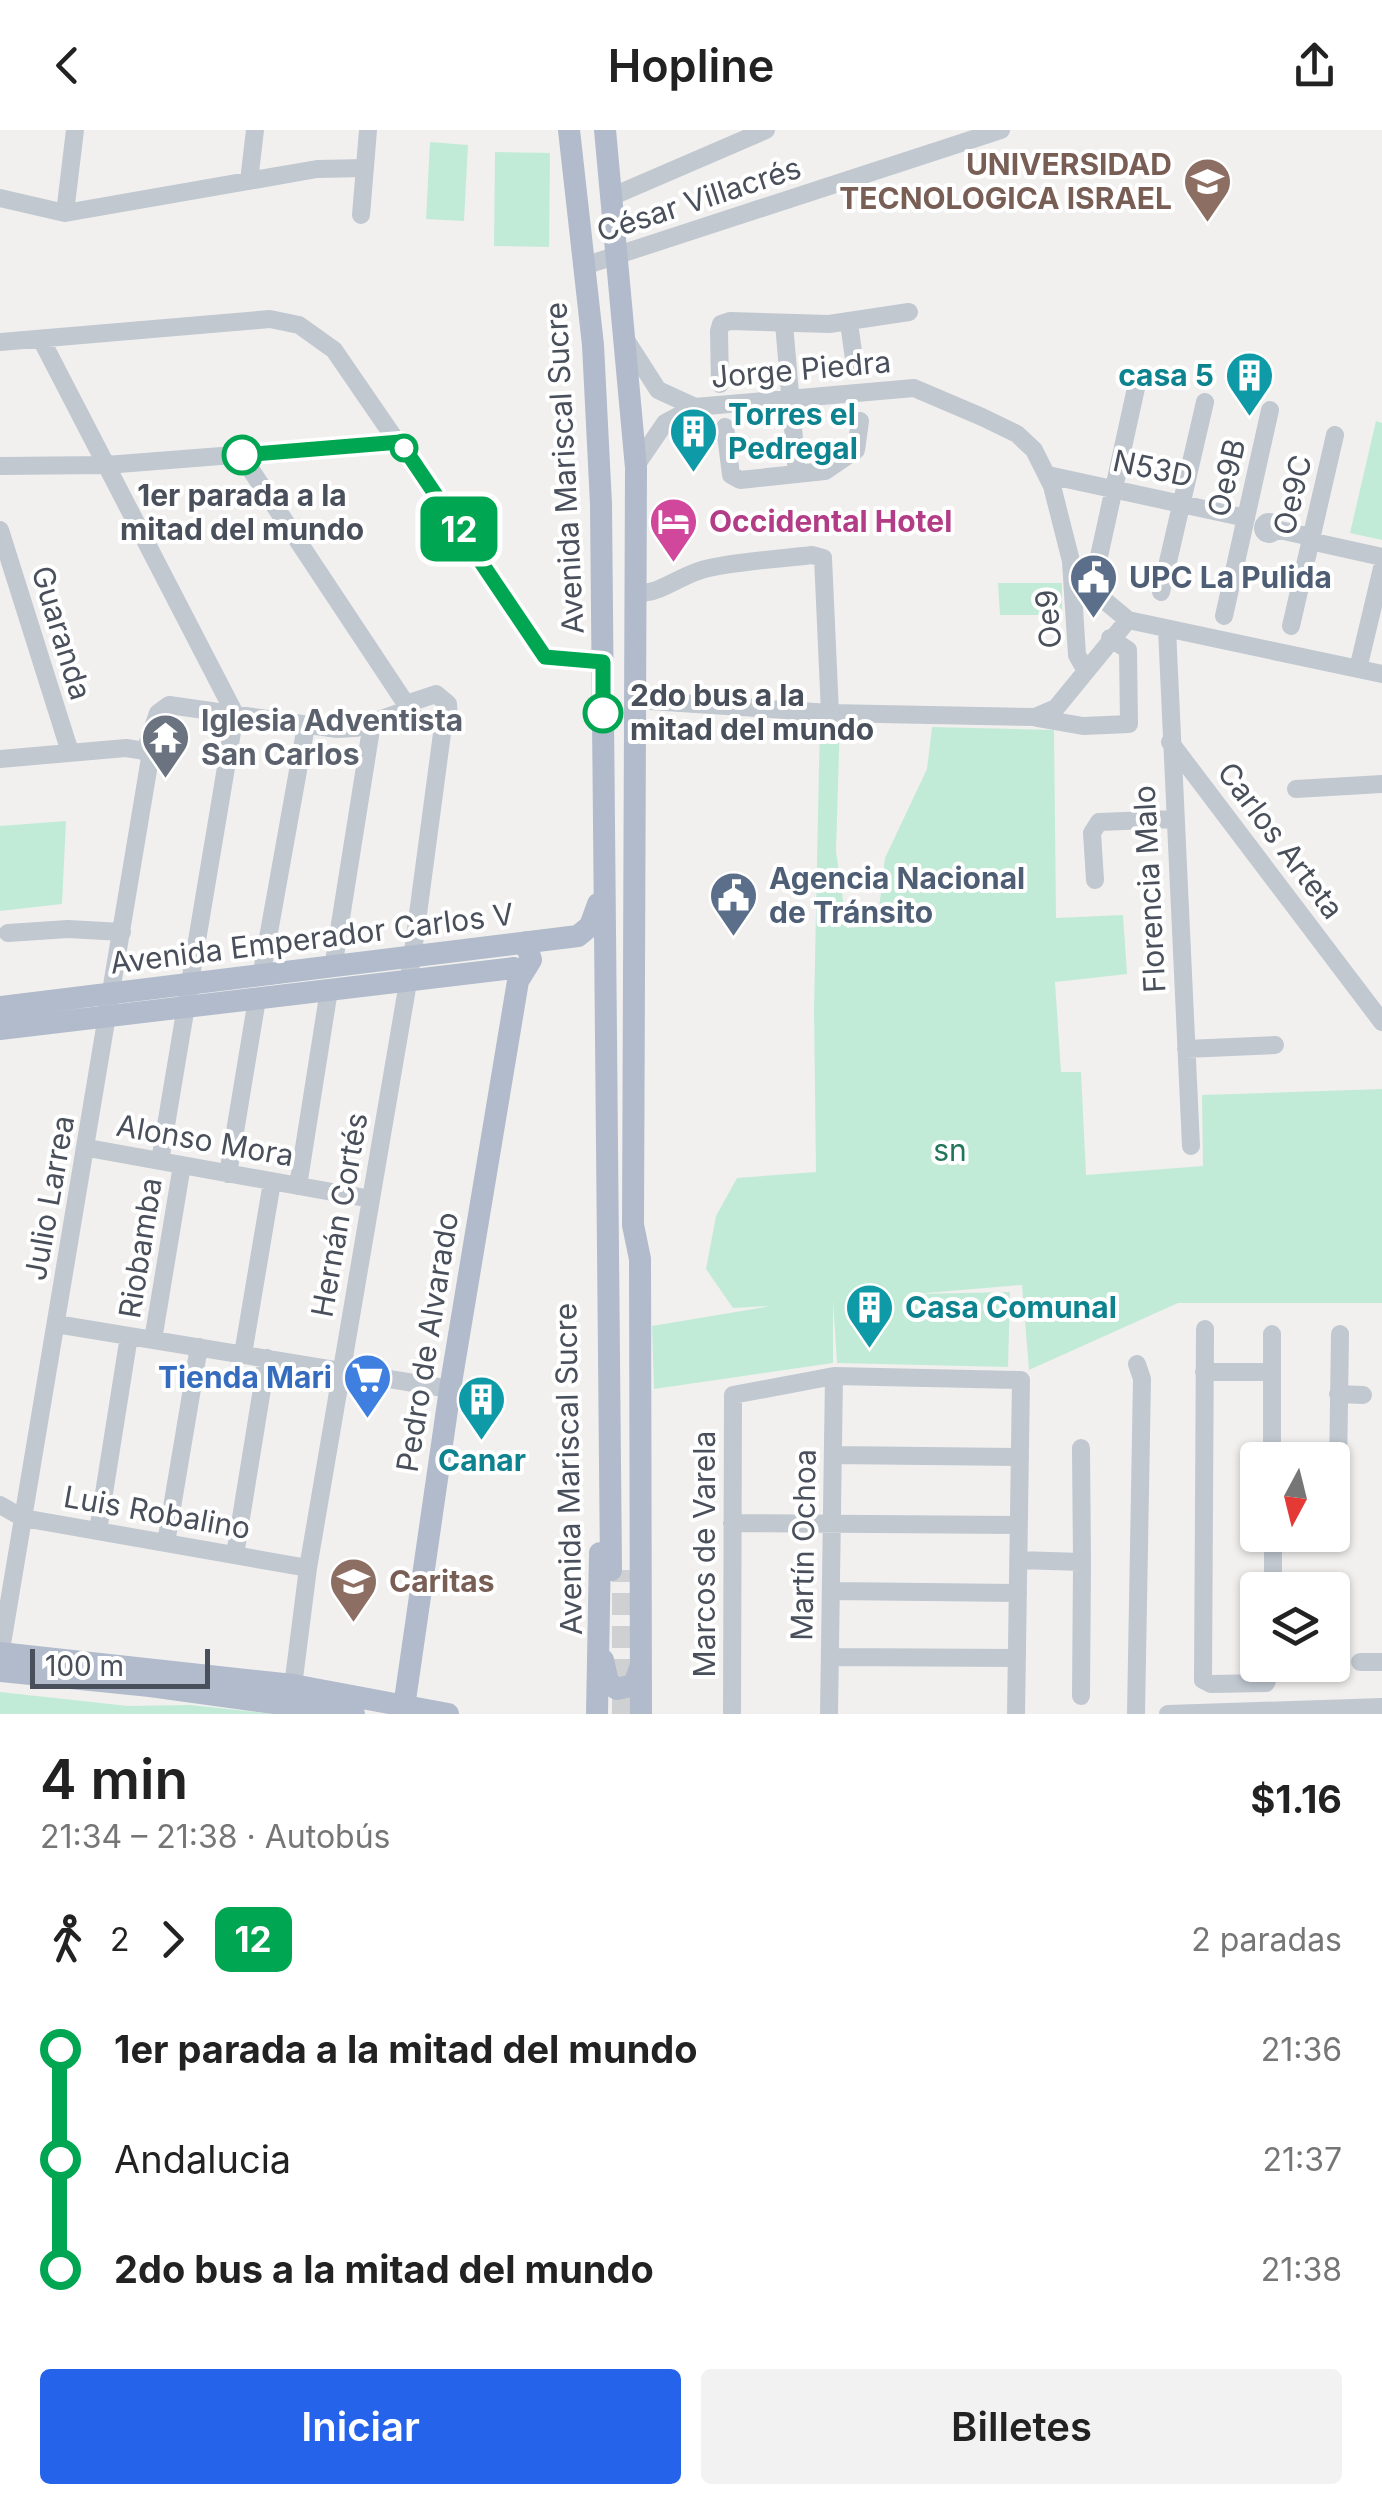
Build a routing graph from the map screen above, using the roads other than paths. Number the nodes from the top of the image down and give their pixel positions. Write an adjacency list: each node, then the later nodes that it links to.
1 (75, 130): 13 (street)
2 (255, 130): 10 (street)
3 (368, 130): 9 (street)
4 (569, 130): 16 (main road, Avenida Mariscal Sucre)
5 (606, 130): 11 (main road, Avenida Mariscal Sucre)
6 (766, 130): 8 (street)
7 (1001, 130): 15 (street, César Villacrés)
8 (744, 134): 11 (street)
9 (365, 168): 10 (street); 14 (street)
10 (250, 181): 13 (street)
11 (612, 196): 15 (main road, Avenida Mariscal Sucre)
12 (0, 198): 13 (street)
13 (66, 213)
14 (361, 215)
15 (620, 254): 16 (street, César Villacrés); 20 (main road, Avenida Mariscal Sucre)
16 (584, 266): 58 (main road, Avenida Mariscal Sucre)
17 (909, 312): 18 (street)
18 (848, 323): 19 (street); 23 (street)
19 (784, 324): 24 (street); 26 (street)
20 (626, 340): 28 (street, Jorge Piedra); 37 (main road, Avenida Mariscal Sucre)
21 (42, 341): 22 (street); 33 (street); 35 (street)
22 (0, 342)
23 (855, 366)
24 (720, 384)
25 (1136, 388): 40 (street)
26 (788, 400): 28 (street, Jorge Piedra); 38 (street); 39 (street, Jorge Piedra)
27 (1205, 402): 41 (street)
28 (695, 407): 37 (street, Jorge Piedra)
29 (1270, 410): 42 (street, Oe9B)
30 (860, 422): 38 (street)
31 (725, 427): 38 (street)
32 (1335, 435): 44 (street, Oe9C)
33 (400, 442): 34 (street); 58 (street)
34 (240, 455): 35 (street); 62 (street)
35 (106, 464): 36 (street); 64 (street)
36 (0, 466)
37 (636, 468): 51 (main road, Avenida Mariscal Sucre)
38 (797, 474)
39 (1050, 480): 40 (street, N53D); 47 (street, Jorge Piedra)
40 (1113, 493): 41 (street, N53D); 48 (street)
41 (1181, 508): 42 (street, N53D); 50 (street)
42 (1255, 525): 44 (street, N53D); 53 (street, Oe9B)
43 (0, 530): 71 (street, Guaranda)
44 (1312, 536): 45 (street); 46 (street); 55 (street, Oe9C)
45 (1382, 547)
46 (1382, 557)
47 (1071, 561): 54 (street, Jorge Piedra); 59 (street, Oe9)
48 (1098, 561)
49 (1382, 568): 60 (street)
50 (1161, 592)
51 (636, 593): 61 (main road, Avenida Mariscal Sucre); 63 (street)
52 (1382, 604): 60 (street)
53 (1224, 616)
54 (1128, 620): 56 (street, Jorge Piedra); 57 (street)
55 (1291, 626)
56 (1166, 628): 60 (street, Jorge Piedra); 69 (street, Florencia Malo)
57 (1110, 638): 59 (street); 65 (street)
58 (603, 662): 77 (main road, Avenida Mariscal Sucre)
59 (1086, 671): 65 (street)
60 (1369, 671)
61 (635, 700): 63 (street); 100 (main road, Avenida Mariscal Sucre)
62 (405, 708): 66 (street); 68 (street); 68 (street)
63 (830, 713): 65 (street)
64 (235, 714): 67 (street); 70 (street); 84 (street, Riobamba)
65 (1035, 718)
66 (372, 723): 67 (street); 82 (street)
67 (306, 726): 83 (street)
68 (443, 726): 81 (street, Hernán Cortés)
69 (1170, 741): 75 (street, Florencia Malo); 87 (street, Carlos Arteta)
70 (145, 750): 71 (street); 78 (street, Julio Larrea)
71 (70, 752): 72 (street)
72 (0, 759)
73 (1382, 784): 74 (street)
74 (1296, 789)
75 (1174, 819): 76 (street); 90 (street, Florencia Malo)
76 (1095, 880)
77 (602, 891): 80 (main road, Avenida Emperador Carlos V); 99 (main road, Avenida Mariscal Sucre)
78 (122, 932): 79 (street); 85 (street, Julio Larrea)
79 (8, 933)
80 (518, 959): 81 (main road, Avenida Emperador Carlos V); 115 (main road, Pedro de Alvarado)
81 (410, 970): 82 (main road, Avenida Emperador Carlos V); 98 (street, Hernán Cortés)
82 (331, 979): 83 (main road, Avenida Emperador Carlos V); 97 (street)
83 (259, 988): 84 (main road, Avenida Emperador Carlos V); 95 (street)
84 (187, 996): 85 (main road, Avenida Emperador Carlos V); 93 (street, Riobamba)
85 (111, 1005): 86 (main road, Avenida Emperador Carlos V); 88 (main road, Avenida Emperador Carlos V); 92 (street, Julio Larrea)
86 (0, 1007)
87 (1382, 1022)
88 (0, 1028)
89 (1275, 1044): 90 (street)
90 (1186, 1050): 91 (street, Florencia Malo)
91 (1191, 1146)
92 (88, 1148): 93 (street, Alonso Mora); 101 (street, Julio Larrea)
93 (160, 1161): 94 (street, Alonso Mora)
94 (182, 1165): 95 (street, Alonso Mora); 106 (street, Riobamba)
95 (228, 1174): 96 (street, Alonso Mora)
96 (272, 1182): 97 (street, Alonso Mora); 108 (street)
97 (298, 1186): 98 (street, Alonso Mora)
98 (371, 1200): 111 (street, Hernán Cortés)
99 (605, 1225): 100 (main road, Avenida Mariscal Sucre); 136 (main road, Avenida Mariscal Sucre)
100 (633, 1225): 142 (main road, Avenida Mariscal Sucre)
101 (56, 1324): 105 (street); 124 (street, Julio Larrea)
102 (1205, 1329): 112 (street)
103 (1272, 1334): 113 (street)
104 (1340, 1334): 116 (street)
105 (129, 1336): 106 (street); 128 (street, Riobamba)
106 (153, 1340): 107 (street)
107 (200, 1347): 108 (street); 129 (street)
108 (243, 1354): 109 (street)
109 (267, 1358): 111 (street); 130 (street)
110 (1136, 1364): 159 (street)
111 (341, 1370): 115 (street); 133 (street, Hernán Cortés)
112 (1204, 1372): 113 (street); 145 (street)
113 (1272, 1372): 118 (street)
114 (834, 1376): 121 (street, Martín Ochoa); 122 (street); 125 (street, Marcos de Varela)
115 (450, 1389): 149 (main road, Pedro de Alvarado)
116 (1338, 1394): 117 (street); 119 (street)
117 (1362, 1395)
118 (1272, 1442)
119 (1338, 1442)
120 (1081, 1448): 132 (street)
121 (833, 1455): 122 (street); 126 (street, Martín Ochoa)
122 (1020, 1457): 127 (street)
123 (0, 1505): 124 (street, Luis Robalino)
124 (23, 1518): 128 (street, Luis Robalino); 137 (street, Julio Larrea)
125 (732, 1524): 126 (street); 156 (street, Marcos de Varela)
126 (832, 1524): 127 (street); 134 (street, Martín Ochoa)
127 (1019, 1524): 131 (street)
128 (98, 1531): 129 (street, Luis Robalino)
129 (166, 1543): 130 (street, Luis Robalino)
130 (235, 1554): 133 (street, Luis Robalino)
131 (1018, 1560): 132 (street); 135 (street)
132 (1082, 1562): 146 (street)
133 (308, 1568): 147 (street, Hernán Cortés)
134 (831, 1590): 135 (street); 138 (street, Martín Ochoa)
135 (1018, 1593): 139 (street)
136 (601, 1646): 142 (main road); 154 (main road, Avenida Mariscal Sucre)
137 (0, 1654): 147 (main road)
138 (830, 1657): 139 (street); 157 (street, Martín Ochoa)
139 (1017, 1658): 158 (street)
140 (1360, 1662): 141 (street)
141 (1382, 1662)
142 (640, 1668): 155 (main road, Avenida Mariscal Sucre)
143 (0, 1671): 147 (main road)
144 (1270, 1682): 145 (street)
145 (1238, 1684): 150 (street)
146 (1081, 1696)
147 (292, 1701): 149 (main road); 152 (main road)
148 (1382, 1707): 151 (street)
149 (403, 1710): 153 (main road)
150 (1238, 1712): 151 (street); 160 (street)
151 (1283, 1713)
152 (354, 1714)
153 (448, 1714)
154 (597, 1714)
155 (641, 1714)
156 (732, 1714)
157 (830, 1714)
158 (1016, 1714)
159 (1136, 1714)
160 (1168, 1714)

